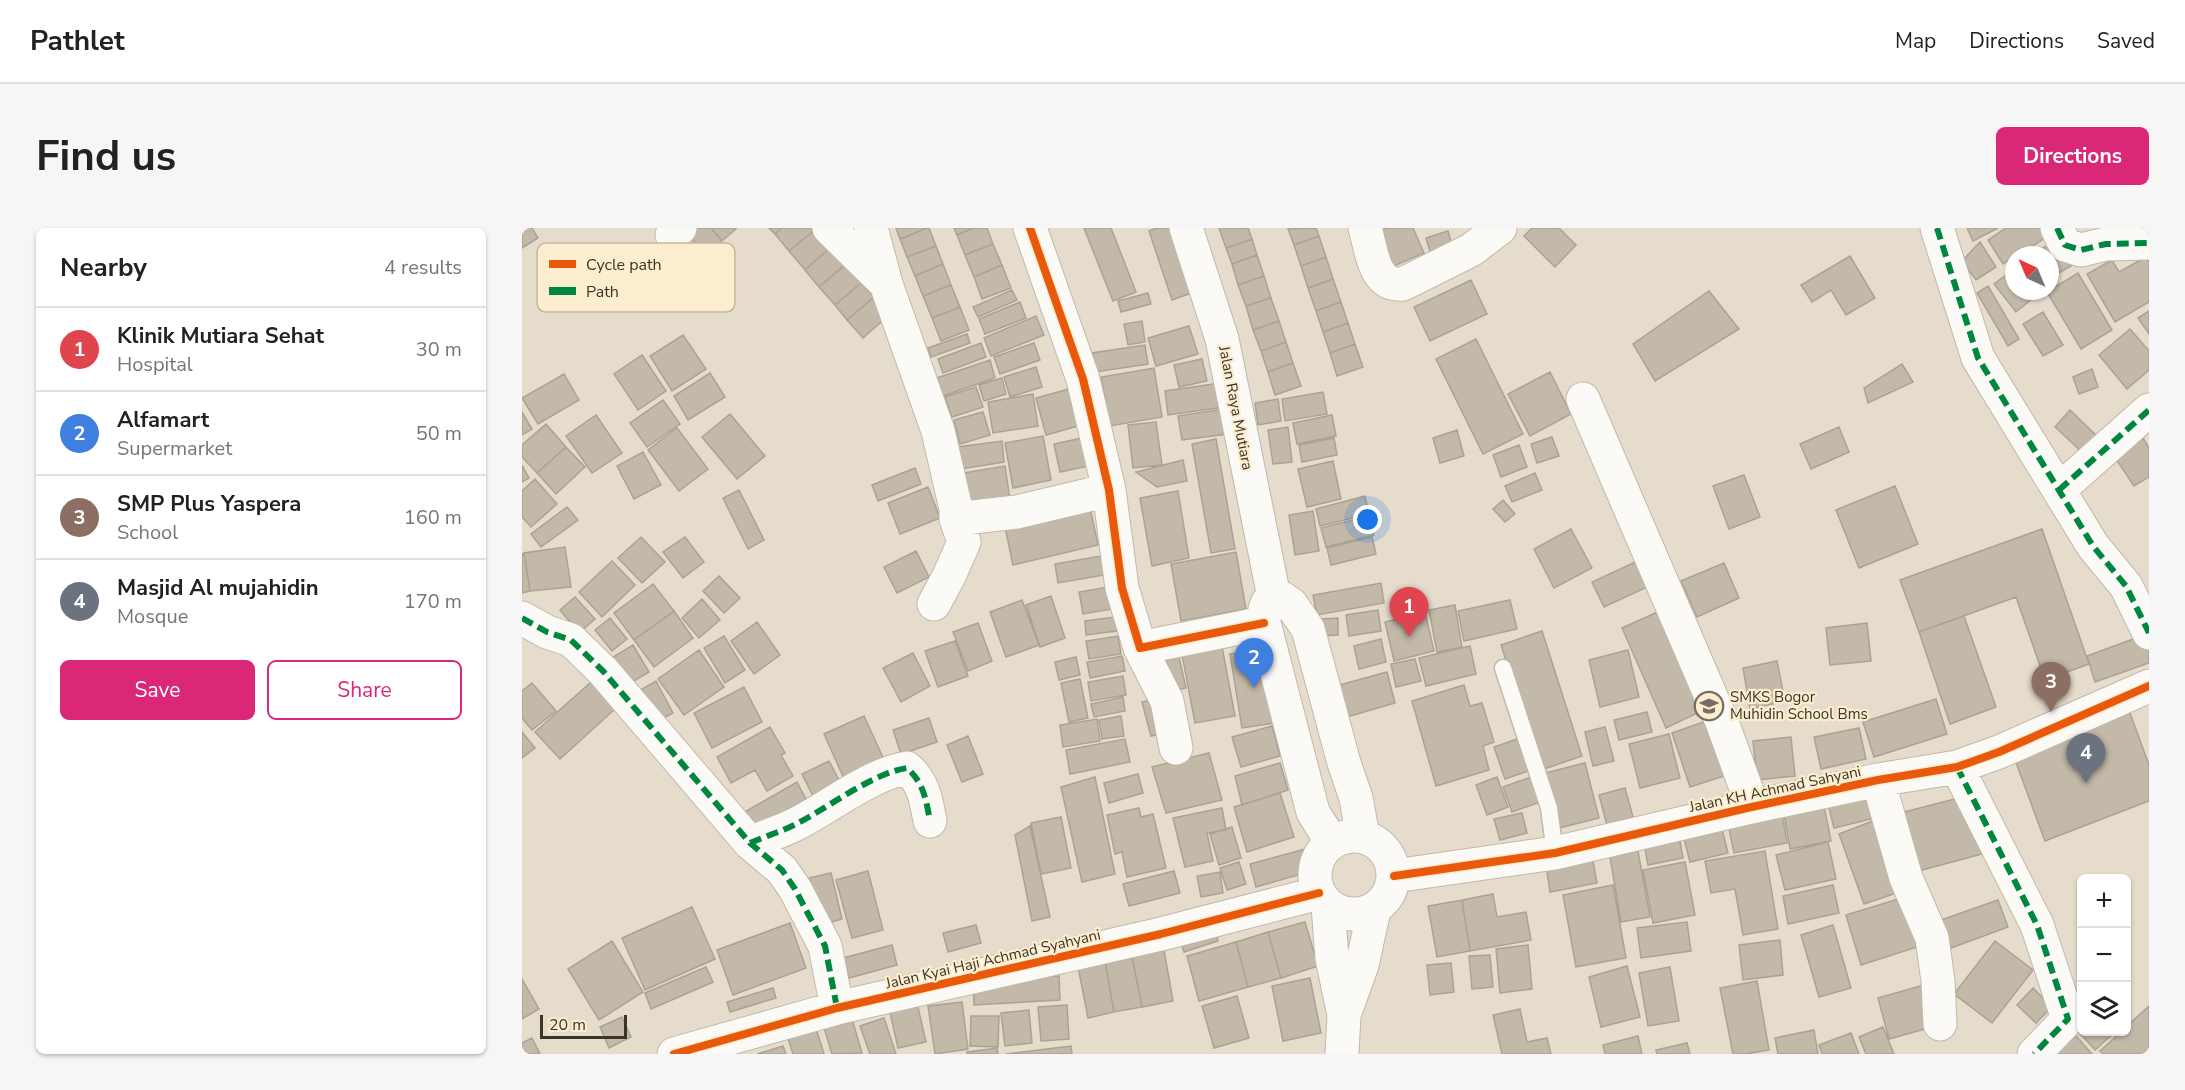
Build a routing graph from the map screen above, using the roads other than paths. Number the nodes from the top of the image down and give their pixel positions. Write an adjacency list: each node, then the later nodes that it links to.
1 (830, 228): 10 (street)
2 (871, 228): 10 (street)
3 (1030, 228): 13 (street)
4 (1186, 228): 17 (street, Jalan Raya Mutiara)
5 (1365, 228): 6 (street)
6 (1500, 228)
7 (1937, 228): 14 (street)
8 (2057, 228): 9 (street)
9 (2149, 243)
10 (886, 284): 15 (street)
11 (1583, 399): 26 (street)
12 (2149, 410): 14 (street)
13 (1109, 490): 15 (street); 20 (street)
14 (2059, 490): 19 (street)
15 (956, 519): 16 (street)
16 (934, 604)
17 (1268, 608): 20 (street); 28 (street, Jalan Raya Mutiara); 28 (street)
18 (522, 618): 29 (street)
19 (2149, 633)
20 (1140, 648): 23 (street)
21 (1503, 668): 30 (lane)
22 (2149, 686): 24 (street, Jalan KH Achmad Sahyani)
23 (1176, 748)
24 (1957, 767): 25 (street, Jalan KH Achmad Sahyani); 39 (street)
25 (1878, 780): 26 (street, Jalan KH Achmad Sahyani); 36 (street)
26 (1747, 808): 30 (street, Jalan KH Achmad Sahyani)
27 (930, 821): 29 (street)
28 (1348, 840): 31 (street); 32 (street)
29 (750, 843): 34 (street)
30 (1555, 853): 31 (street, Jalan KH Achmad Sahyani)
31 (1394, 876): 33 (street)
32 (1324, 899): 33 (street); 34 (street, Jalan Kyai Haji Achmad Syahyani); 35 (street)
33 (1374, 909): 35 (street)
34 (837, 1008): 37 (street, Jalan Kyai Haji Achmad Syahyani)
35 (1344, 1015): 38 (street)
36 (1940, 1024)
37 (674, 1054)
38 (1342, 1054)
39 (2034, 1054)

